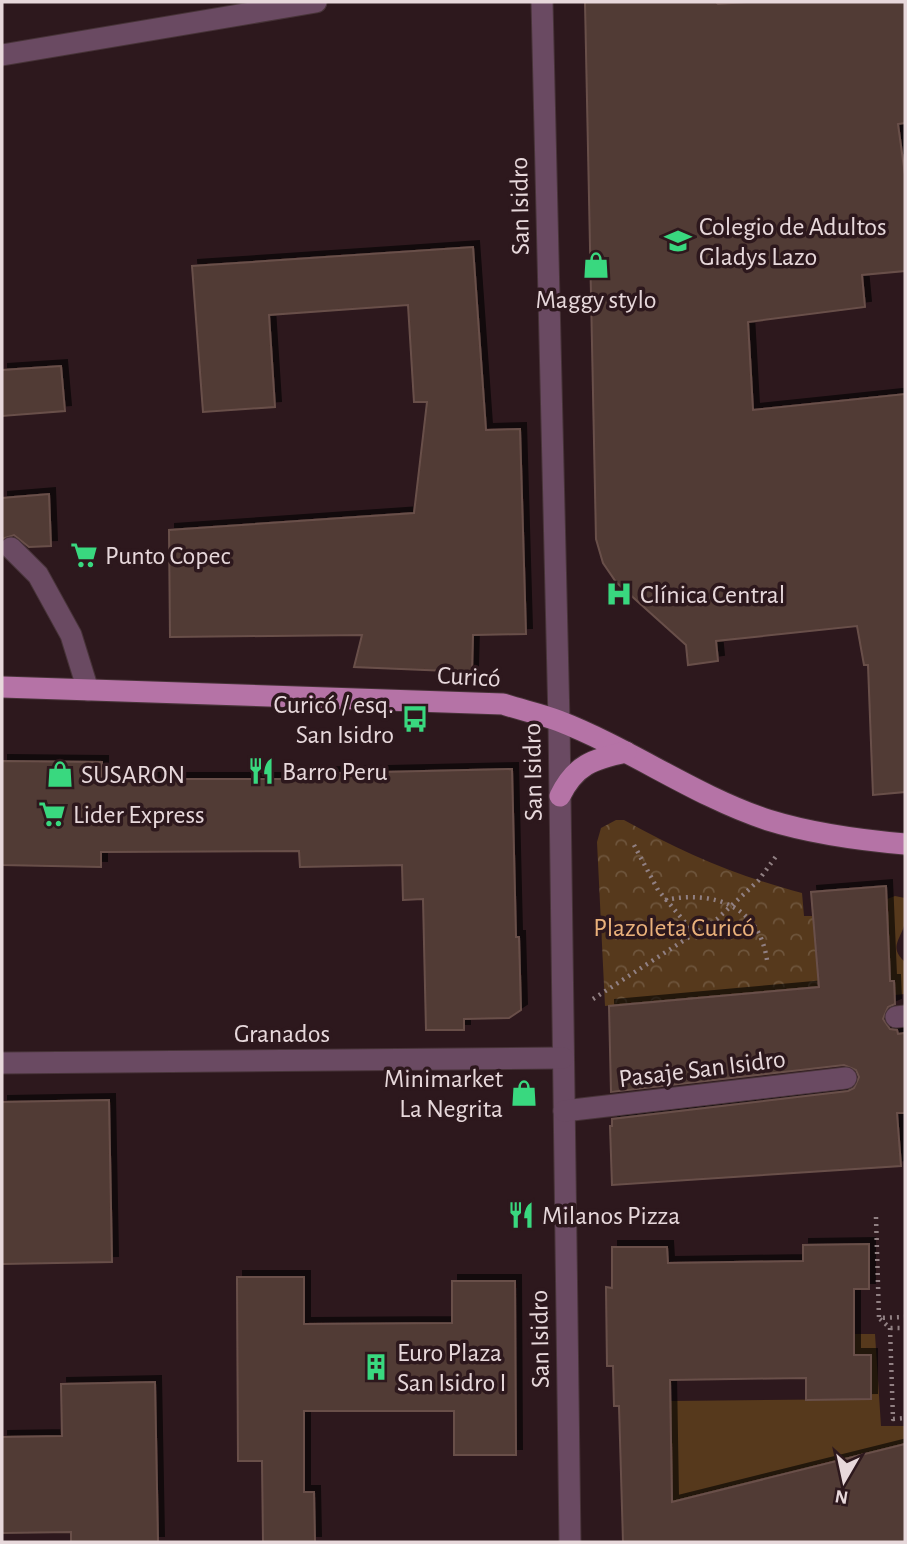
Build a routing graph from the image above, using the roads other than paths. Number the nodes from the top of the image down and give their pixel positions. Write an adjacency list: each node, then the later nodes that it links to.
1 (316, 2): 3 (street)
2 (542, 2): 7 (street, San Isidro)
3 (2, 55)
4 (10, 548): 6 (street)
5 (2, 687): 6 (main road, Curicó)
6 (88, 690): 7 (main road, Curicó)
7 (559, 721): 8 (main road, Curicó); 9 (street, San Isidro)
8 (626, 752): 9 (main road); 10 (main road, Curicó)
9 (560, 796): 11 (street, San Isidro)
10 (905, 844)
11 (564, 1058): 12 (street, Granados); 14 (street, San Isidro)
12 (2, 1063)
13 (846, 1078): 14 (street, Pasaje San Isidro)
14 (564, 1111): 15 (street, San Isidro)
15 (570, 1542)

